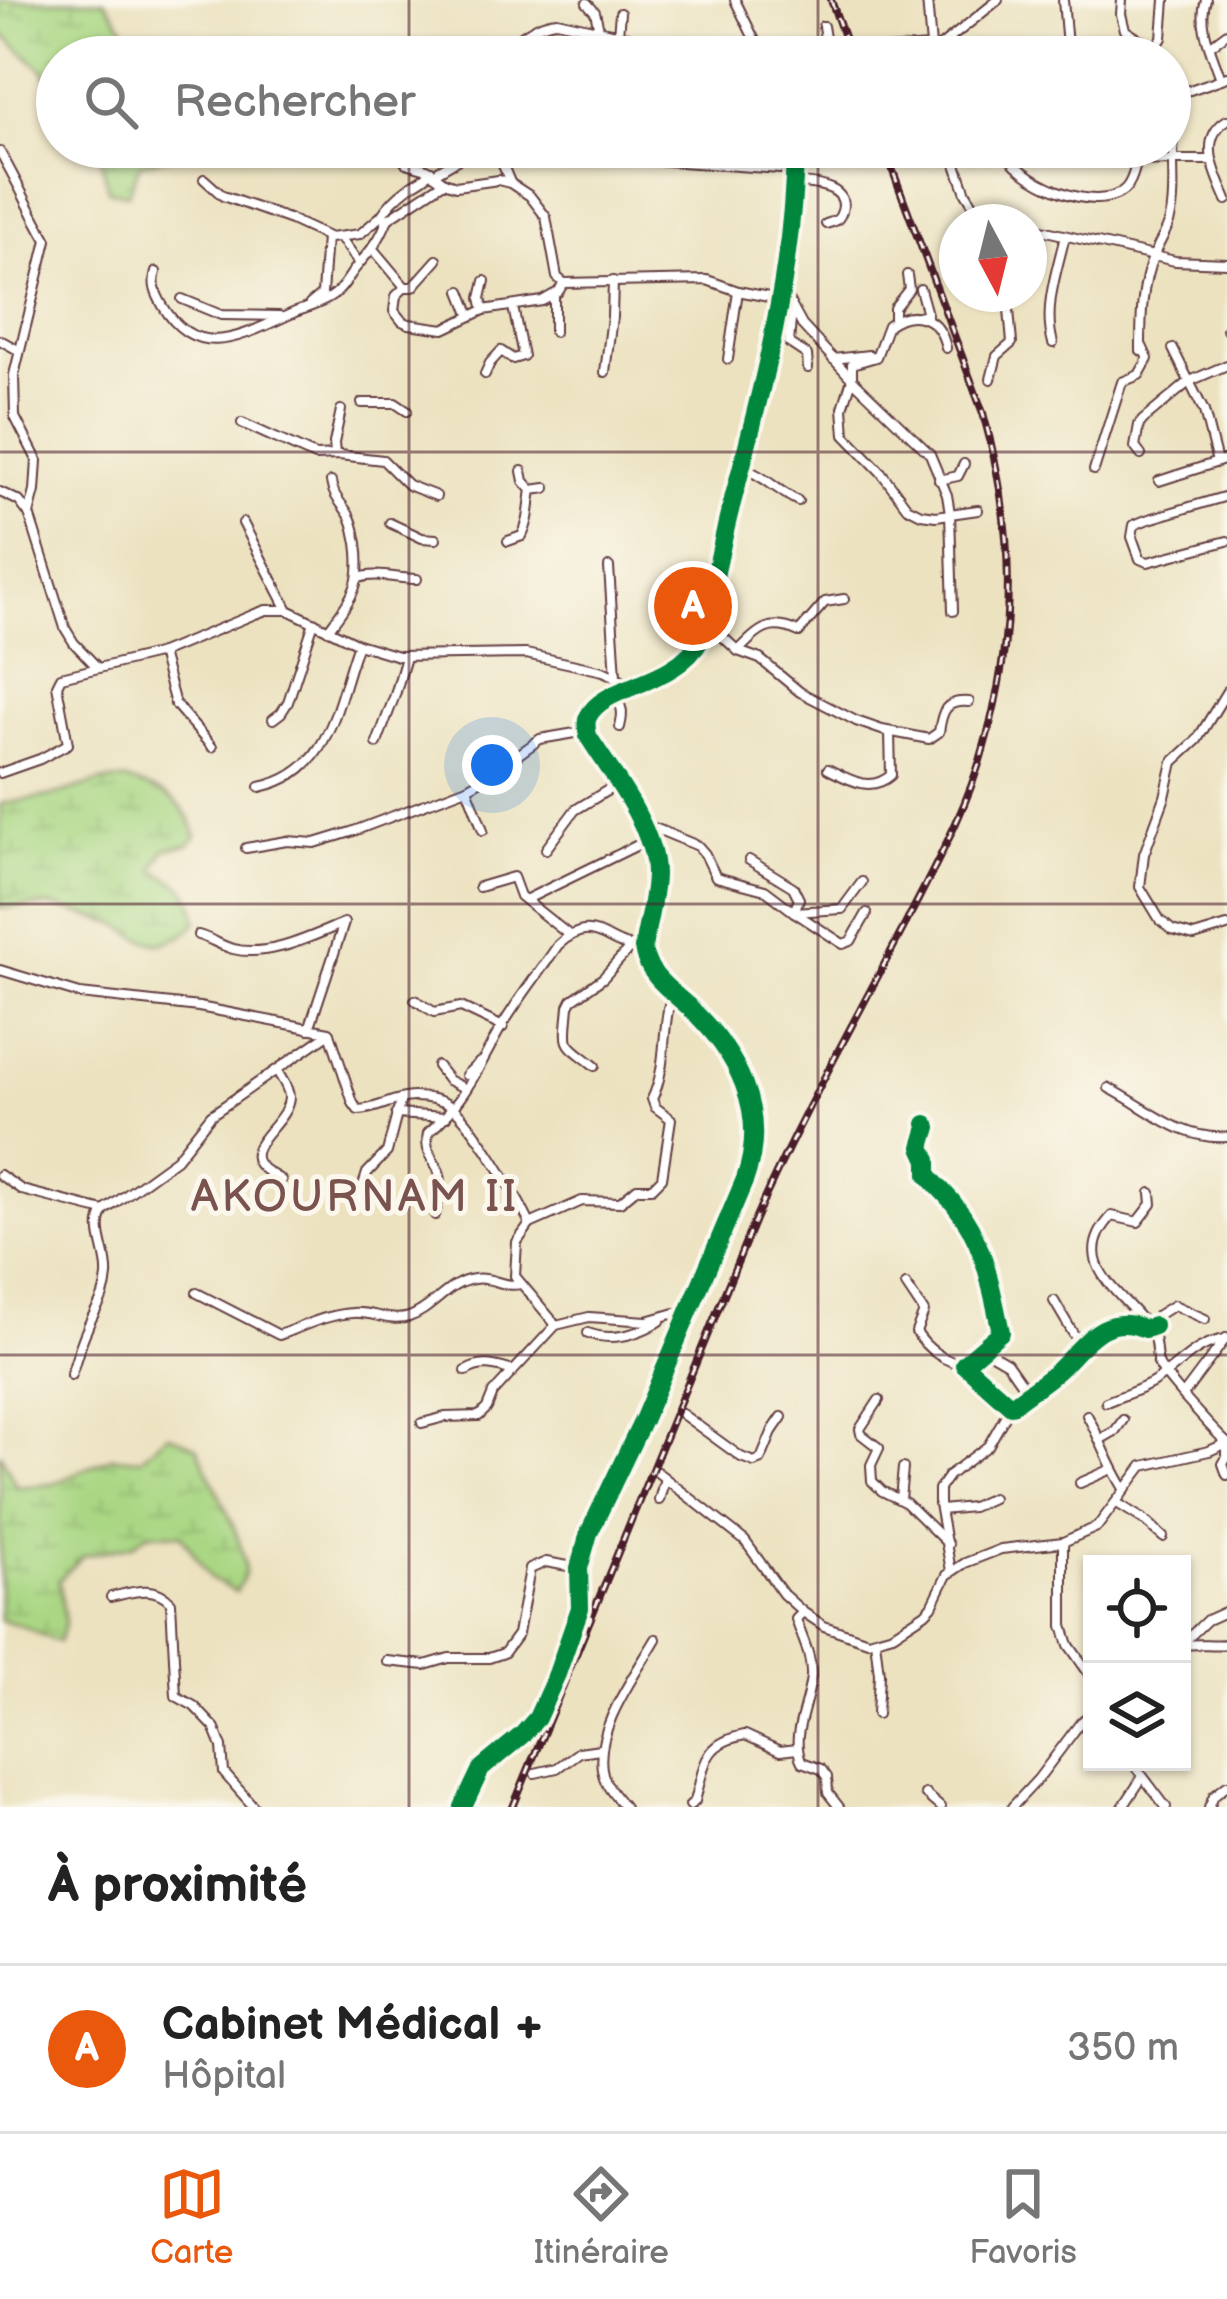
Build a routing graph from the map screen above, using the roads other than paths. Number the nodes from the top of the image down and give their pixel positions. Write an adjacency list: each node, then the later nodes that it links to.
1 (735, 0): 18 (street)
2 (927, 0): 20 (street)
3 (977, 0): 11 (street)
4 (998, 0): 11 (street)
5 (1063, 0): 22 (street)
6 (1122, 0): 23 (street)
7 (1165, 0): 24 (street)
8 (1206, 0): 25 (street)
9 (587, 3): 13 (street)
10 (620, 13): 15 (street)
11 (977, 16): 21 (street)
12 (823, 26): 19 (street)
13 (599, 29): 15 (street); 16 (street)
14 (1227, 33): 25 (street)
15 (618, 34): 17 (street)
16 (520, 36)
17 (625, 36)
18 (753, 36)
19 (825, 36)
20 (930, 36)
21 (952, 36)
22 (1066, 36)
23 (1131, 36)
24 (1162, 36)
25 (1210, 45): 26 (street)
26 (1224, 78): 27 (street)
27 (1191, 87)
28 (1227, 121): 31 (street)
29 (0, 152): 86 (street)
30 (1191, 160): 31 (street)
31 (1212, 160): 46 (street)
32 (420, 168): 41 (street)
33 (442, 168): 41 (street)
34 (504, 168): 44 (street)
35 (766, 168): 40 (street)
36 (957, 168): 47 (street)
37 (1017, 168): 38 (street)
38 (1135, 168)
39 (1173, 168): 55 (street)
40 (794, 170): 45 (street)
41 (432, 172): 43 (street); 48 (street)
42 (204, 179): 53 (street)
43 (444, 182): 44 (street); 48 (street)
44 (510, 183): 63 (street)
45 (793, 183): 49 (street); 65 (street)
46 (1227, 200)
47 (973, 204)
48 (385, 218): 51 (street); 54 (street)
49 (826, 224)
50 (1047, 232): 52 (street)
51 (339, 236): 53 (street); 57 (street)
52 (1065, 236): 55 (street); 83 (street)
53 (326, 237): 70 (street)
54 (374, 250): 57 (street); 64 (street)
55 (1153, 256): 58 (street); 106 (street)
56 (437, 260): 64 (street)
57 (359, 263): 70 (street)
58 (1227, 263)
59 (156, 272): 77 (street)
60 (907, 275): 80 (street)
61 (484, 281): 75 (street)
62 (613, 281): 63 (street); 68 (street); 92 (street)
63 (564, 283): 69 (street)
64 (406, 287): 78 (street)
65 (782, 288): 72 (street); 74 (street)
66 (920, 290): 79 (street)
67 (461, 291): 78 (street)
68 (738, 291): 72 (street); 88 (street)
69 (554, 295): 73 (street); 81 (street)
70 (324, 297): 77 (street)
71 (182, 299): 77 (street)
72 (779, 299): 105 (street)
73 (513, 307): 75 (street); 93 (street)
74 (792, 309): 89 (street); 91 (street)
75 (484, 310): 78 (street)
76 (1009, 312): 95 (street)
77 (290, 314)
78 (470, 314)
79 (916, 316): 80 (street); 84 (street)
80 (894, 320): 87 (street)
81 (554, 332)
82 (0, 340): 86 (street)
83 (1053, 343)
84 (946, 348)
85 (1173, 349): 96 (street)
86 (18, 350): 119 (street)
87 (881, 350): 89 (street); 94 (street)
88 (728, 359)
89 (832, 359): 94 (street)
90 (1227, 365): 96 (street)
91 (808, 368)
92 (605, 372)
93 (485, 374)
94 (852, 379): 108 (street); 118 (street)
95 (991, 379)
96 (1190, 381): 102 (street); 103 (street)
97 (362, 403): 99 (street)
98 (341, 410): 101 (street)
99 (406, 411)
100 (242, 423): 101 (street)
101 (334, 454): 114 (street)
102 (1141, 454)
103 (1222, 461): 109 (street)
104 (964, 464): 108 (street)
105 (742, 468): 116 (street); 129 (street)
106 (1094, 470)
107 (522, 471): 112 (street)
108 (939, 480): 118 (street)
109 (1159, 481)
110 (331, 482): 126 (street)
111 (547, 488): 112 (street)
112 (532, 490): 123 (street)
113 (0, 493): 119 (street)
114 (436, 496)
115 (1227, 496): 124 (street)
116 (798, 501)
117 (978, 510): 118 (street)
118 (950, 513): 131 (street)
119 (29, 514): 138 (street)
120 (243, 523): 130 (street)
121 (390, 523): 122 (street)
122 (436, 539)
123 (508, 541)
124 (1227, 541)
125 (609, 567): 139 (street)
126 (359, 578): 127 (street); 133 (street)
127 (417, 579)
128 (844, 599): 135 (street)
129 (710, 604): 135 (street); 140 (street)
130 (288, 610): 132 (street); 136 (street)
131 (953, 611)
132 (314, 622): 133 (street); 144 (street)
133 (328, 630): 134 (street)
134 (358, 644): 137 (street); 153 (street)
135 (738, 651): 147 (street)
136 (161, 653): 138 (street); 149 (street)
137 (406, 657): 139 (street); 148 (street)
138 (98, 668): 151 (street)
139 (616, 676): 140 (street)
140 (635, 686): 142 (street)
141 (1227, 691): 166 (street)
142 (612, 697): 145 (street); 146 (street)
143 (969, 702): 147 (street)
144 (273, 719)
145 (620, 727)
146 (587, 731): 152 (street); 154 (street)
147 (890, 732): 150 (street)
148 (377, 742)
149 (212, 746)
150 (828, 769)
151 (0, 773)
152 (618, 784): 155 (street); 159 (street)
153 (260, 787)
154 (467, 788): 156 (street); 158 (street)
155 (638, 821): 157 (street); 164 (street)
156 (483, 830)
157 (648, 840): 163 (street); 169 (street)
158 (247, 848)
159 (546, 849)
160 (749, 860): 164 (street)
161 (862, 882): 164 (street)
162 (479, 887): 163 (street)
163 (525, 900): 168 (street)
164 (794, 912): 165 (street)
165 (867, 913)
166 (1227, 926)
167 (198, 934): 175 (street)
168 (569, 935): 170 (street); 174 (street)
169 (643, 948): 170 (street); 172 (street)
170 (629, 949): 179 (street)
171 (0, 970): 175 (street)
172 (672, 992): 196 (street); 201 (street)
173 (415, 1000): 174 (street)
174 (502, 1027): 177 (street)
175 (309, 1029): 176 (street)
176 (330, 1033): 180 (street); 184 (street)
177 (486, 1058): 181 (street); 183 (street)
178 (437, 1066): 183 (street)
179 (596, 1066)
180 (277, 1071): 191 (street); 194 (street)
181 (466, 1075)
182 (1109, 1088): 189 (street)
183 (466, 1089): 185 (street)
184 (401, 1098): 185 (street); 186 (street)
185 (454, 1107): 187 (street); 196 (street)
186 (396, 1114): 187 (street); 193 (street)
187 (448, 1117): 195 (street)
188 (926, 1124): 209 (street)
189 (1227, 1137)
190 (0, 1175): 194 (street)
191 (281, 1180)
192 (1151, 1193): 205 (street)
193 (357, 1204)
194 (104, 1210): 214 (street)
195 (435, 1215)
196 (530, 1224): 197 (street)
197 (520, 1284): 199 (street); 204 (street)
198 (906, 1285): 210 (street)
199 (197, 1293)
200 (1054, 1301): 208 (street)
201 (688, 1313): 202 (street); 240 (street)
202 (666, 1317): 204 (street); 206 (street)
203 (1205, 1318): 205 (street)
204 (556, 1325): 212 (street)
205 (1152, 1331): 208 (street); 213 (street)
206 (588, 1333)
207 (1226, 1339): 213 (street); 216 (street)
208 (1080, 1345): 215 (street)
209 (983, 1349): 210 (street); 215 (street)
210 (964, 1364): 219 (street)
211 (466, 1371): 212 (street)
212 (514, 1371): 224 (street)
213 (1165, 1373): 216 (street); 218 (street)
214 (71, 1376)
215 (1034, 1389): 219 (street)
216 (1184, 1394): 226 (street)
217 (879, 1400): 232 (street)
218 (1106, 1402)
219 (1011, 1406): 236 (street)
220 (682, 1414): 222 (street)
221 (1087, 1415): 225 (street)
222 (782, 1417)
223 (1123, 1420): 225 (street)
224 (422, 1423)
225 (1101, 1439): 228 (street)
226 (1227, 1443): 229 (street); 231 (street)
227 (903, 1468): 232 (street)
228 (1112, 1469): 230 (street); 231 (street)
229 (1227, 1475)
230 (1080, 1483)
231 (1125, 1490): 235 (street)
232 (900, 1498): 239 (street)
233 (992, 1498): 236 (street)
234 (659, 1500): 244 (street)
235 (1117, 1503): 237 (street); 238 (street)
236 (940, 1510): 239 (street)
237 (1162, 1538)
238 (1063, 1541): 241 (street); 251 (street)
239 (948, 1544): 241 (street)
240 (579, 1568): 250 (street); 263 (street)
241 (951, 1571): 247 (street)
242 (111, 1597): 262 (street)
243 (1227, 1611): 245 (street)
244 (803, 1612): 247 (street); 255 (street)
245 (1191, 1636)
246 (656, 1639): 254 (street)
247 (875, 1640): 252 (street)
248 (1191, 1643): 249 (street)
249 (1227, 1644)
250 (387, 1661)
251 (1083, 1665)
252 (877, 1714)
253 (1083, 1720): 267 (street)
254 (600, 1749): 257 (street); 264 (street)
255 (797, 1749): 261 (street); 265 (street)
256 (1138, 1771): 258 (street)
257 (535, 1773)
258 (1142, 1778): 268 (street); 269 (street)
259 (1227, 1785): 270 (street)
260 (925, 1794): 266 (street)
261 (690, 1804)
262 (254, 1807)
263 (463, 1807)
264 (624, 1807)
265 (838, 1807)
266 (940, 1807)
267 (1012, 1807)
268 (1123, 1807)
269 (1166, 1807)
270 (1209, 1807)

